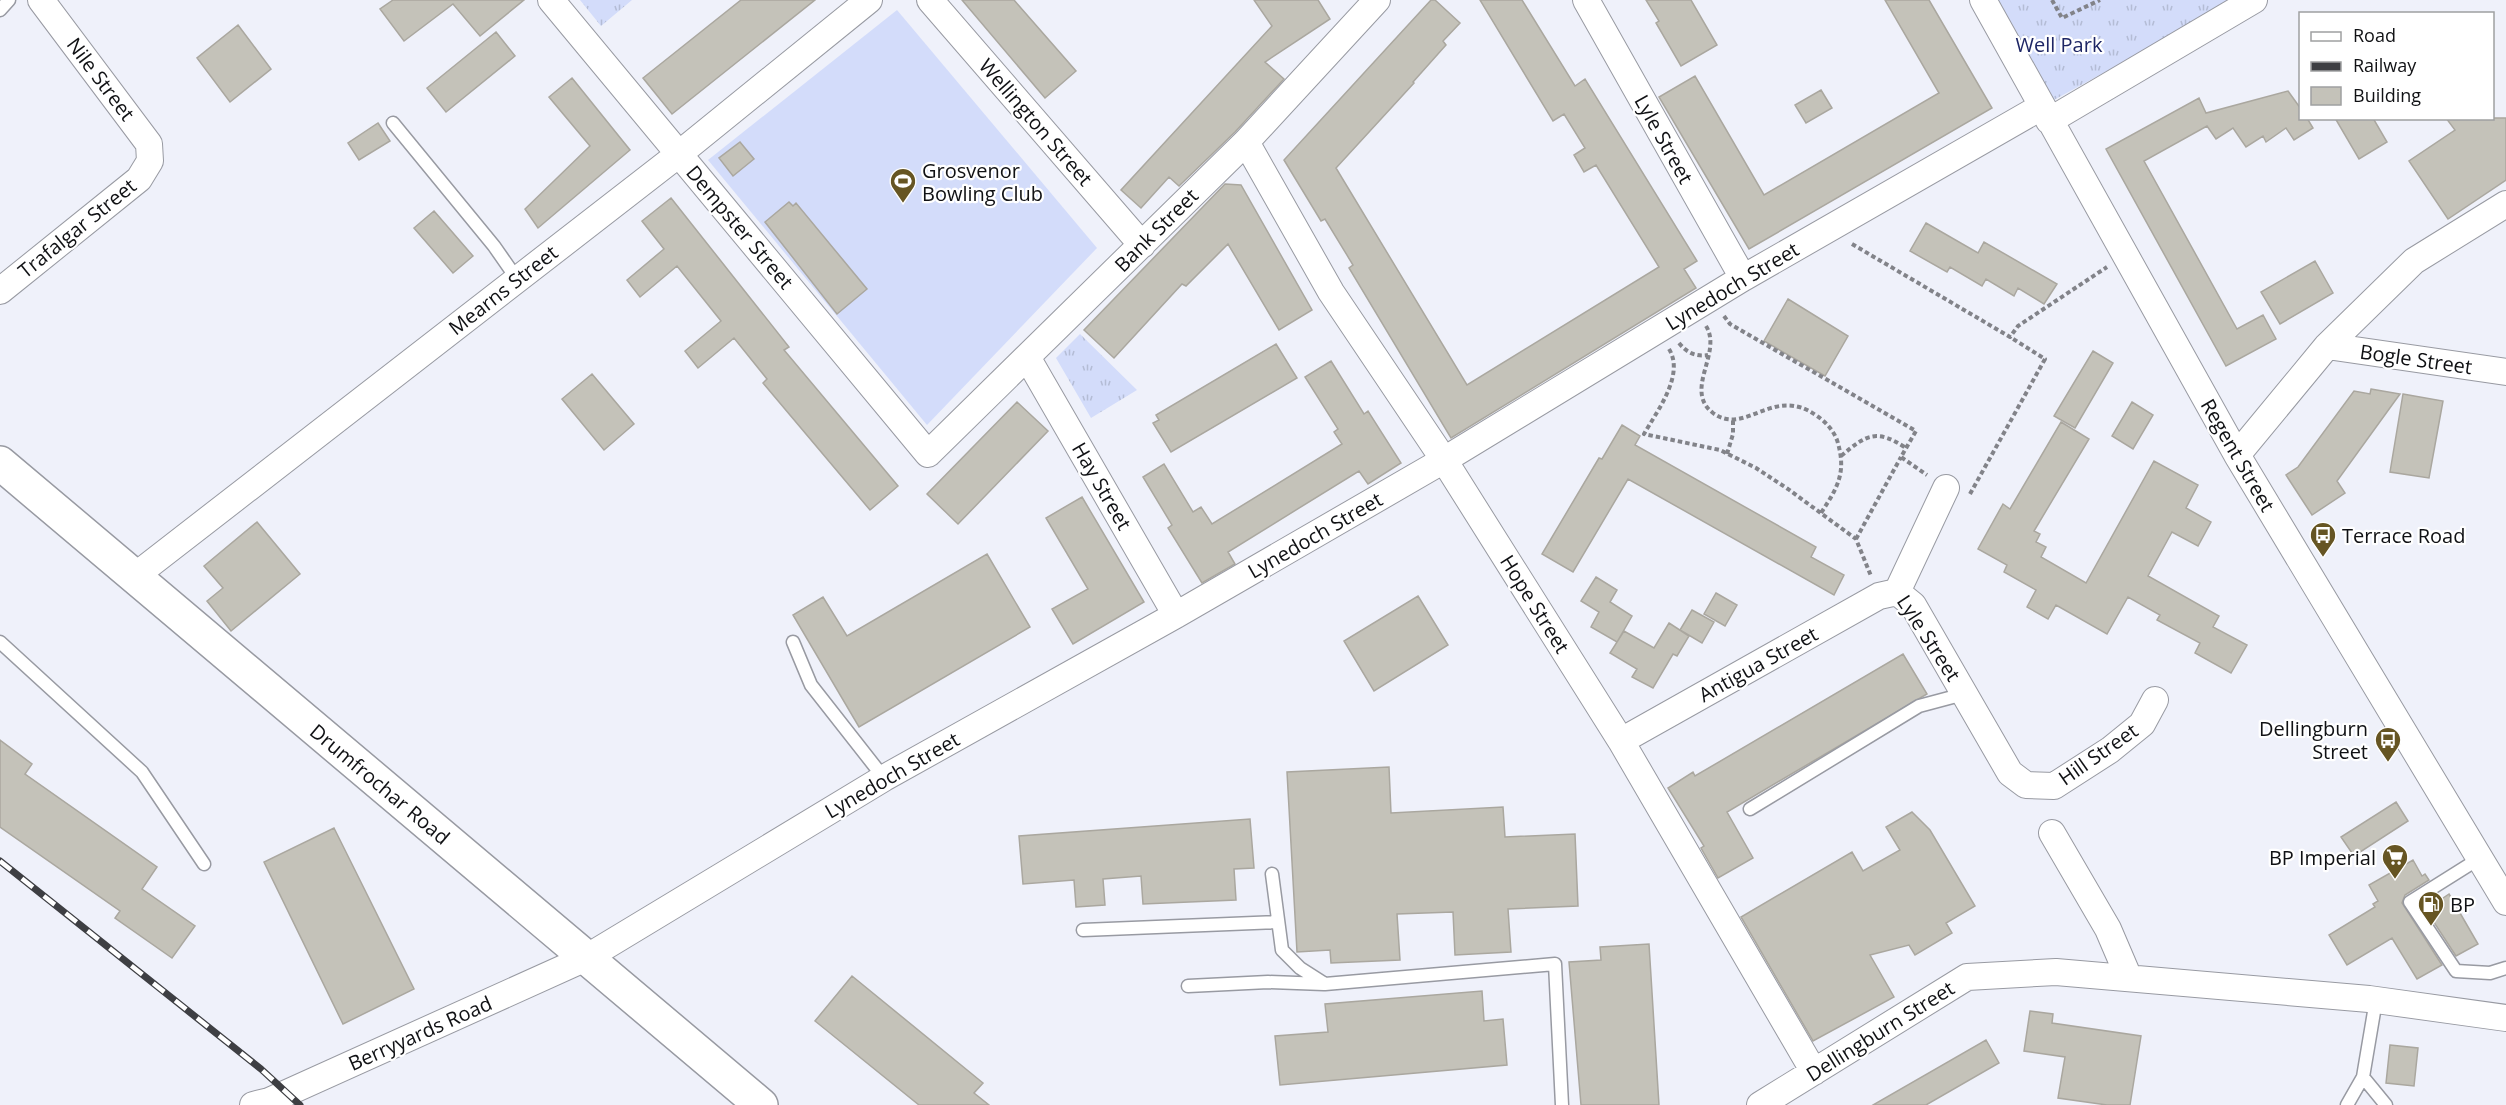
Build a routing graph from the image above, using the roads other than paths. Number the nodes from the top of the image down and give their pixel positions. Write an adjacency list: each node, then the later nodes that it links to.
1 (9, 0): 10 (lane)
2 (41, 0): 15 (street, Nile Street)
3 (551, 0): 14 (street, Dempster Street)
4 (869, 0): 14 (street, Mearns Street)
5 (930, 0): 17 (street, Wellington Street)
6 (1586, 0): 18 (street, Lyle Street)
7 (1983, 0): 11 (street, Regent Street)
8 (2254, 0): 11 (street, Lynedoch Street)
9 (1368, 4): 13 (street, Bank Street)
10 (0, 10)
11 (2045, 114): 18 (street, Lynedoch Street); 25 (street, Regent Street)
12 (393, 123): 19 (lane)
13 (1246, 142): 17 (street, Bank Street); 26 (street, Hope Street)
14 (679, 154): 19 (street, Mearns Street); 24 (street, Dempster Street)
15 (150, 161): 20 (street, Trafalgar Street)
16 (2506, 204): 21 (street)
17 (1142, 244): 22 (street, Bank Street)
18 (1743, 278): 26 (street, Lynedoch Street)
19 (517, 279): 29 (street, Mearns Street)
20 (0, 291)
21 (2326, 346): 23 (street, Bogle Street); 25 (street)
22 (1027, 357): 24 (street, Bank Street); 31 (street, Hay Street)
23 (2506, 372)
24 (928, 454)
25 (2237, 455): 41 (street, Regent Street)
26 (1444, 460): 31 (street, Lynedoch Street); 36 (street, Hope Street)
27 (0, 463): 29 (main road, Drumfrochar Road)
28 (1946, 488): 30 (street, Lyle Street)
29 (135, 576): 47 (main road, Drumfrochar Road)
30 (1888, 594): 34 (street, Lyle Street); 36 (street, Antigua Street)
31 (1176, 615): 37 (street, Lynedoch Street)
32 (0, 642): 42 (lane)
33 (793, 642): 37 (lane)
34 (1965, 693): 38 (street, Lyle Street); 39 (lane)
35 (2155, 700): 38 (street, Hill Street)
36 (1622, 741): 54 (street, Hope Street)
37 (884, 778): 47 (street, Lynedoch Street)
38 (2026, 785)
39 (1750, 809)
40 (2052, 833): 49 (street)
41 (2480, 858): 44 (street, Regent Street); 48 (lane)
42 (204, 864)
43 (1272, 874): 45 (lane)
44 (2506, 902)
45 (1278, 922): 46 (lane); 50 (lane)
46 (1083, 930)
47 (586, 958): 56 (street, Berryyards Road); 57 (main road, Drumfrochar Road)
48 (2506, 968)
49 (2129, 978): 52 (street, Dellingburn Street); 54 (street, Dellingburn Street)
50 (1325, 984): 51 (lane); 58 (lane)
51 (1188, 986)
52 (2376, 1000): 53 (street, Dellingburn Street); 55 (lane)
53 (2506, 1018)
54 (1814, 1072): 59 (street, Dellingburn Street)
55 (2363, 1077): 60 (lane); 61 (lane)
56 (253, 1105)
57 (761, 1105)
58 (1562, 1105)
59 (1760, 1105)
60 (2347, 1105)
61 (2386, 1105)

